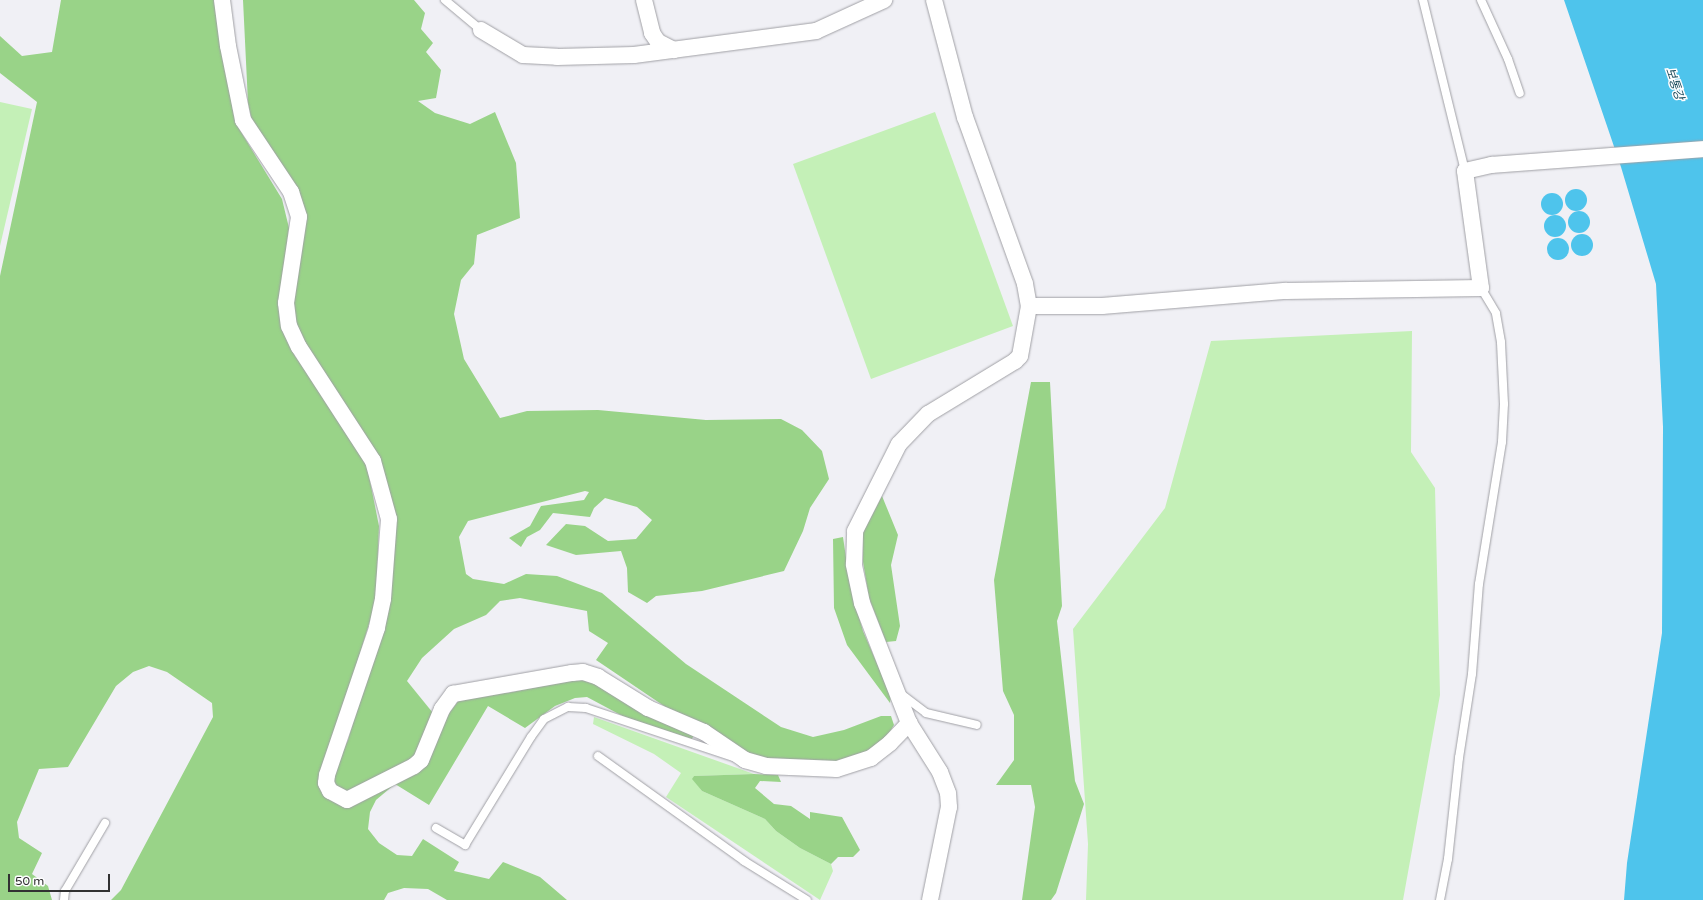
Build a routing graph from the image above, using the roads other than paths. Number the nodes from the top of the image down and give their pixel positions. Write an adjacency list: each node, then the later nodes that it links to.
1 (222, 0): 19 (street)
2 (445, 0): 8 (lane)
3 (644, 0): 9 (street)
4 (884, 0): 9 (street)
5 (934, 0): 14 (street)
6 (1423, 0): 12 (lane)
7 (1481, 0): 10 (lane)
8 (481, 30): 9 (street)
9 (674, 50)
10 (1520, 93)
11 (1703, 149): 12 (street)
12 (1466, 171): 13 (street)
13 (1481, 288): 14 (street); 25 (lane)
14 (1029, 306): 15 (street)
15 (898, 691): 16 (street); 17 (lane)
16 (909, 723): 19 (street); 24 (street)
17 (978, 725)
18 (598, 756): 23 (lane)
19 (745, 760): 21 (lane)
20 (105, 823): 22 (lane)
21 (436, 828)
22 (64, 900)
23 (807, 900)
24 (930, 900)
25 (1440, 900)

